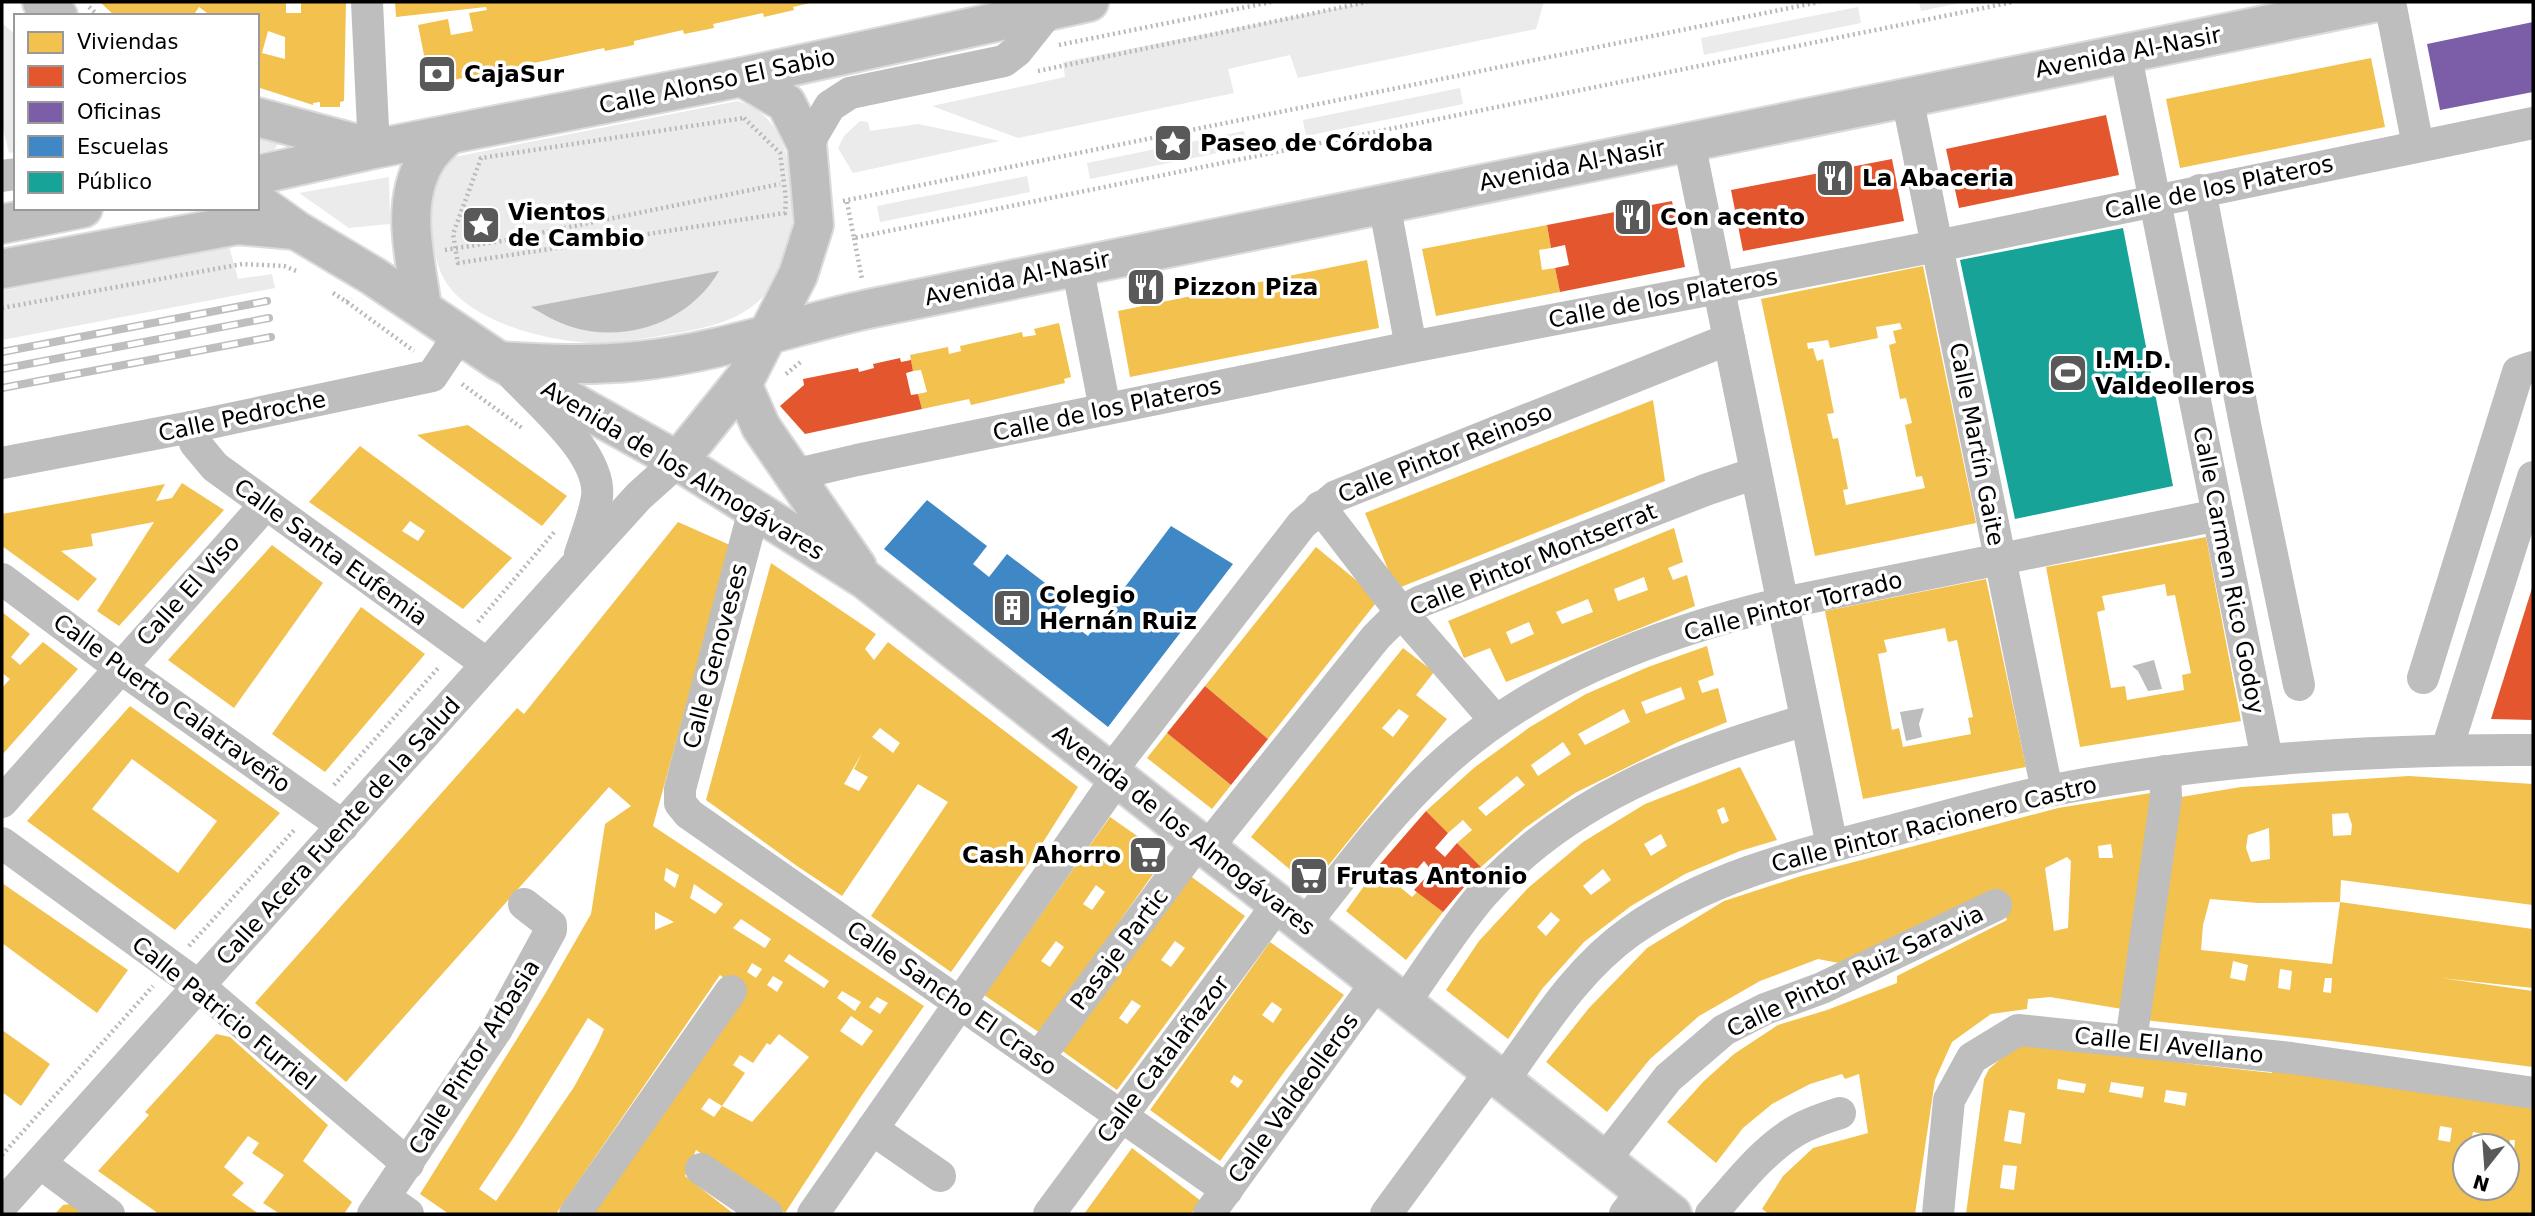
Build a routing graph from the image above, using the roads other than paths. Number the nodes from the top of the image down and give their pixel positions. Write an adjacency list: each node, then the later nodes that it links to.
1 (42, 2): 7 (main road)
2 (368, 2): 17 (street)
3 (1089, 2): 6 (main road, Calle Alonso El Sabio)
4 (2378, 2): 8 (main road, Avenida Al-Nasir)
5 (2390, 2): 16 (street)
6 (1052, 6): 9 (main road, Calle Alonso El Sabio); 15 (street)
7 (56, 14)
8 (2125, 52): 10 (main road, Avenida Al-Nasir); 20 (street, Calle Carmen Rico Godoy)
9 (742, 77): 13 (main road, Calle Alonso El Sabio); 15 (main road)
10 (1907, 97): 14 (main road, Avenida Al-Nasir); 26 (street, Calle Martín Gaite)
11 (259, 118): 17 (main road)
12 (2533, 122): 16 (street, Calle de los Plateros)
13 (447, 136): 17 (main road, Calle Alonso El Sabio); 30 (main road)
14 (1689, 142): 22 (main road, Avenida Al-Nasir); 29 (street)
15 (807, 145): 32 (main road)
16 (2418, 146): 19 (street, Calle de los Plateros)
17 (374, 149): 18 (main road, Calle Alonso El Sabio)
18 (259, 174)
19 (2200, 190): 20 (street, Calle de los Plateros); 40 (street)
20 (2155, 199): 26 (street, Calle de los Plateros); 41 (street, Calle Carmen Rico Godoy)
21 (259, 203): 25 (main road, Avenida de los Almogávares)
22 (1384, 203): 27 (main road, Avenida Al-Nasir); 34 (street)
23 (73, 210): 24 (main road)
24 (2, 224)
25 (296, 230): 28 (main road); 30 (main road, Avenida de los Almogávares)
26 (1937, 246): 29 (street, Calle de los Plateros); 51 (street, Calle Martín Gaite)
27 (1077, 265): 32 (main road, Avenida Al-Nasir); 38 (street)
28 (2, 269)
29 (1718, 287): 33 (street); 34 (street, Calle de los Plateros)
30 (422, 308): 31 (main road, Avenida de los Almogávares)
31 (460, 334): 35 (main road, Avenida de los Almogávares); 39 (street, Calle Pedroche)
32 (769, 335): 35 (main road, Avenida Al-Nasir); 37 (main road)
33 (1729, 339): 44 (street); 48 (street, Calle Pintor Reinoso)
34 (1411, 347): 38 (street, Calle de los Plateros)
35 (499, 361): 42 (main road, Avenida de los Almogávares); 52 (street)
36 (2533, 368): 59 (street)
37 (742, 384): 42 (main road); 45 (main road, Avenida de los Almogávares)
38 (1105, 409): 45 (street, Calle de los Plateros)
39 (191, 427): 43 (street, Calle Pedroche); 47 (street, Calle Santa Eufemia)
40 (2246, 429): 41 (street); 60 (street)
41 (2202, 436): 50 (street, Calle Carmen Rico Godoy)
42 (678, 461): 49 (main road, Avenida de los Almogávares); 52 (street, Calle Acera Fuente de la Salud)
43 (2, 463)
44 (1756, 473): 55 (street); 56 (street, Calle Pintor Montserrat)
45 (793, 475): 54 (main road, Avenida de los Almogávares)
46 (2533, 477): 63 (street)
47 (265, 505): 57 (street, Calle Santa Eufemia); 58 (street, Calle El Viso)
48 (1321, 507): 56 (street); 67 (street, Calle Pintor Reinoso)
49 (754, 510): 54 (main road, Avenida de los Almogávares); 70 (street, Calle Genoveses)
50 (2218, 515): 51 (street, Calle Pintor Torrado); 65 (street, Calle Carmen Rico Godoy)
51 (2000, 559): 55 (street, Calle Pintor Torrado); 68 (street, Calle Martín Gaite)
52 (578, 563): 57 (street, Calle Acera Fuente de la Salud)
53 (2, 579): 58 (street, Calle Puerto Calatraveño)
54 (866, 580): 67 (main road, Avenida de los Almogávares)
55 (1783, 603): 61 (street); 62 (street, Calle Pintor Torrado)
56 (1401, 612): 62 (street); 73 (street, Calle Pintor Montserrat)
57 (486, 664): 71 (street, Calle Acera Fuente de la Salud)
58 (119, 667): 69 (street, Calle El Viso); 71 (street, Calle Puerto Calatraveño)
59 (2423, 678)
60 (2299, 685)
61 (1806, 720): 74 (street); 80 (street, Calle Valdeolleros)
62 (1496, 721): 77 (street, Calle Pintor Torrado)
63 (2447, 749): 64 (street, Calle Pintor Racionero Castro); 65 (street, Calle Pintor Racionero Castro)
64 (2533, 750)
65 (2267, 759): 66 (street, Calle Pintor Racionero Castro)
66 (2165, 771): 68 (street, Calle Pintor Racionero Castro); 82 (street)
67 (1114, 775): 73 (main road, Avenida de los Almogávares); 81 (street, Calle Pintor Reinoso)
68 (2047, 791): 74 (street, Calle Pintor Racionero Castro)
69 (2, 802)
70 (680, 803): 81 (street, Calle Sancho El Craso)
71 (343, 825): 78 (street, Calle Acera Fuente de la Salud)
72 (2, 842): 78 (street, Calle Patricio Furriel)
73 (1203, 845): 77 (main road, Avenida de los Almogávares); 83 (street, Pasaje Partic)
74 (1832, 846): 84 (street, Calle Pintor Racionero Castro)
75 (524, 904): 91 (street, Calle Pintor Arbasia)
76 (1996, 905): 89 (street, Calle Pintor Ruiz Saravia)
77 (1291, 915): 80 (main road, Avenida de los Almogávares); 87 (street, Calle Catalañazor)
78 (200, 987): 90 (street, Calle Acera Fuente de la Salud); 91 (street, Calle Patricio Furriel)
79 (731, 991): 99 (street)
80 (1390, 992): 84 (main road, Avenida de los Almogávares); 94 (street, Calle Valdeolleros)
81 (959, 1004): 83 (street, Calle Sancho El Craso); 88 (street, Calle Pintor Reinoso)
82 (2131, 1041): 85 (street, Calle El Avellano); 106 (street, Calle El Avellano)
83 (1039, 1057): 87 (street, Calle Sancho El Craso)
84 (1497, 1076): 89 (main road, Avenida de los Almogávares); 103 (street, Calle Pintor Racionero Castro)
85 (2533, 1093)
86 (1840, 1113): 105 (street)
87 (1121, 1116): 94 (street, Calle Sancho El Craso); 102 (street, Calle Catalañazor)
88 (872, 1129): 93 (street); 101 (street, Calle Pintor Reinoso)
89 (1603, 1162): 95 (main road, Avenida de los Almogávares)
90 (40, 1163): 96 (street, Calle Acera Fuente de la Salud); 98 (street)
91 (408, 1164): 97 (street, Calle Pintor Arbasia)
92 (701, 1169): 100 (street)
93 (940, 1176)
94 (1218, 1202)
95 (1633, 1203): 104 (main road, Avenida de los Almogávares)
96 (2, 1205)
97 (389, 1209)
98 (109, 1214)
99 (575, 1214)
100 (767, 1214)
101 (813, 1214)
102 (1049, 1214)
103 (1386, 1214)
104 (1672, 1214)
105 (1711, 1214)
106 (1938, 1214)

